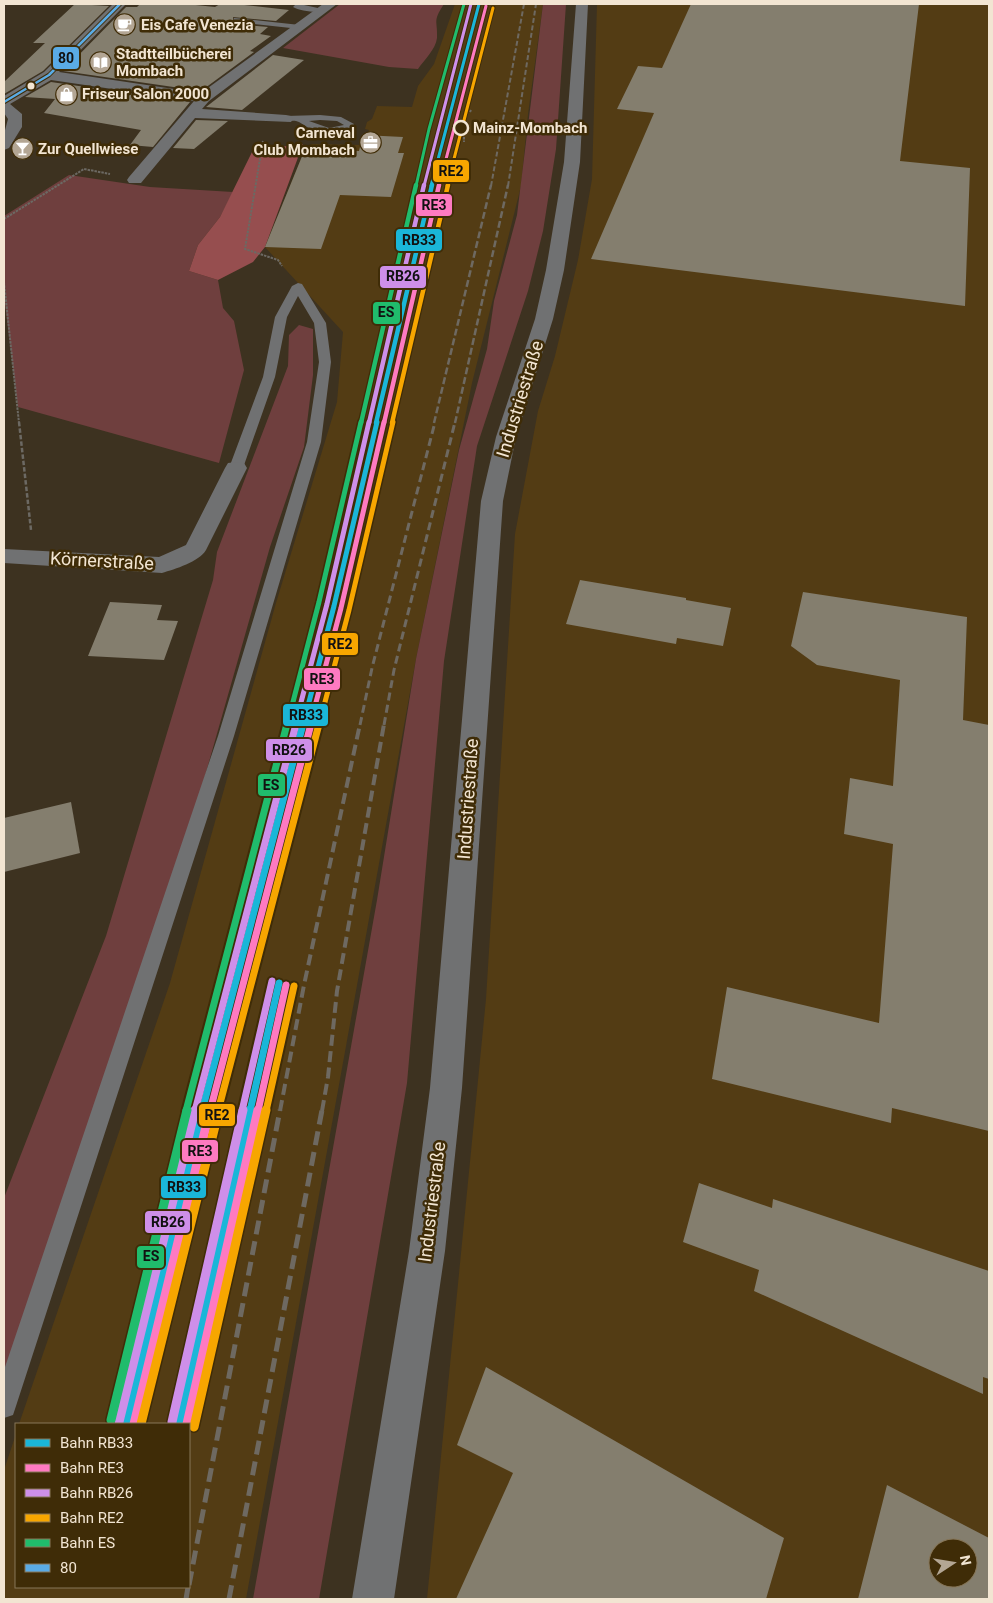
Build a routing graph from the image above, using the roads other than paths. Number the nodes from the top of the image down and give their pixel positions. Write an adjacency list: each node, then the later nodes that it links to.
1 (120, 4): 7 (street)
2 (301, 4): 4 (lane)
3 (582, 4): 18 (street, Industriestraße)
4 (327, 7): 6 (street)
5 (237, 20): 6 (lane)
6 (300, 27): 8 (street)
7 (49, 75): 8 (street); 9 (street)
8 (204, 98): 11 (street)
9 (4, 102)
10 (4, 107): 13 (street)
11 (193, 113): 12 (street); 14 (street)
12 (286, 118)
13 (4, 145)
14 (135, 180)
15 (236, 468): 16 (street, Körnerstraße); 17 (lane)
16 (4, 556)
17 (4, 1406)
18 (373, 1599)

